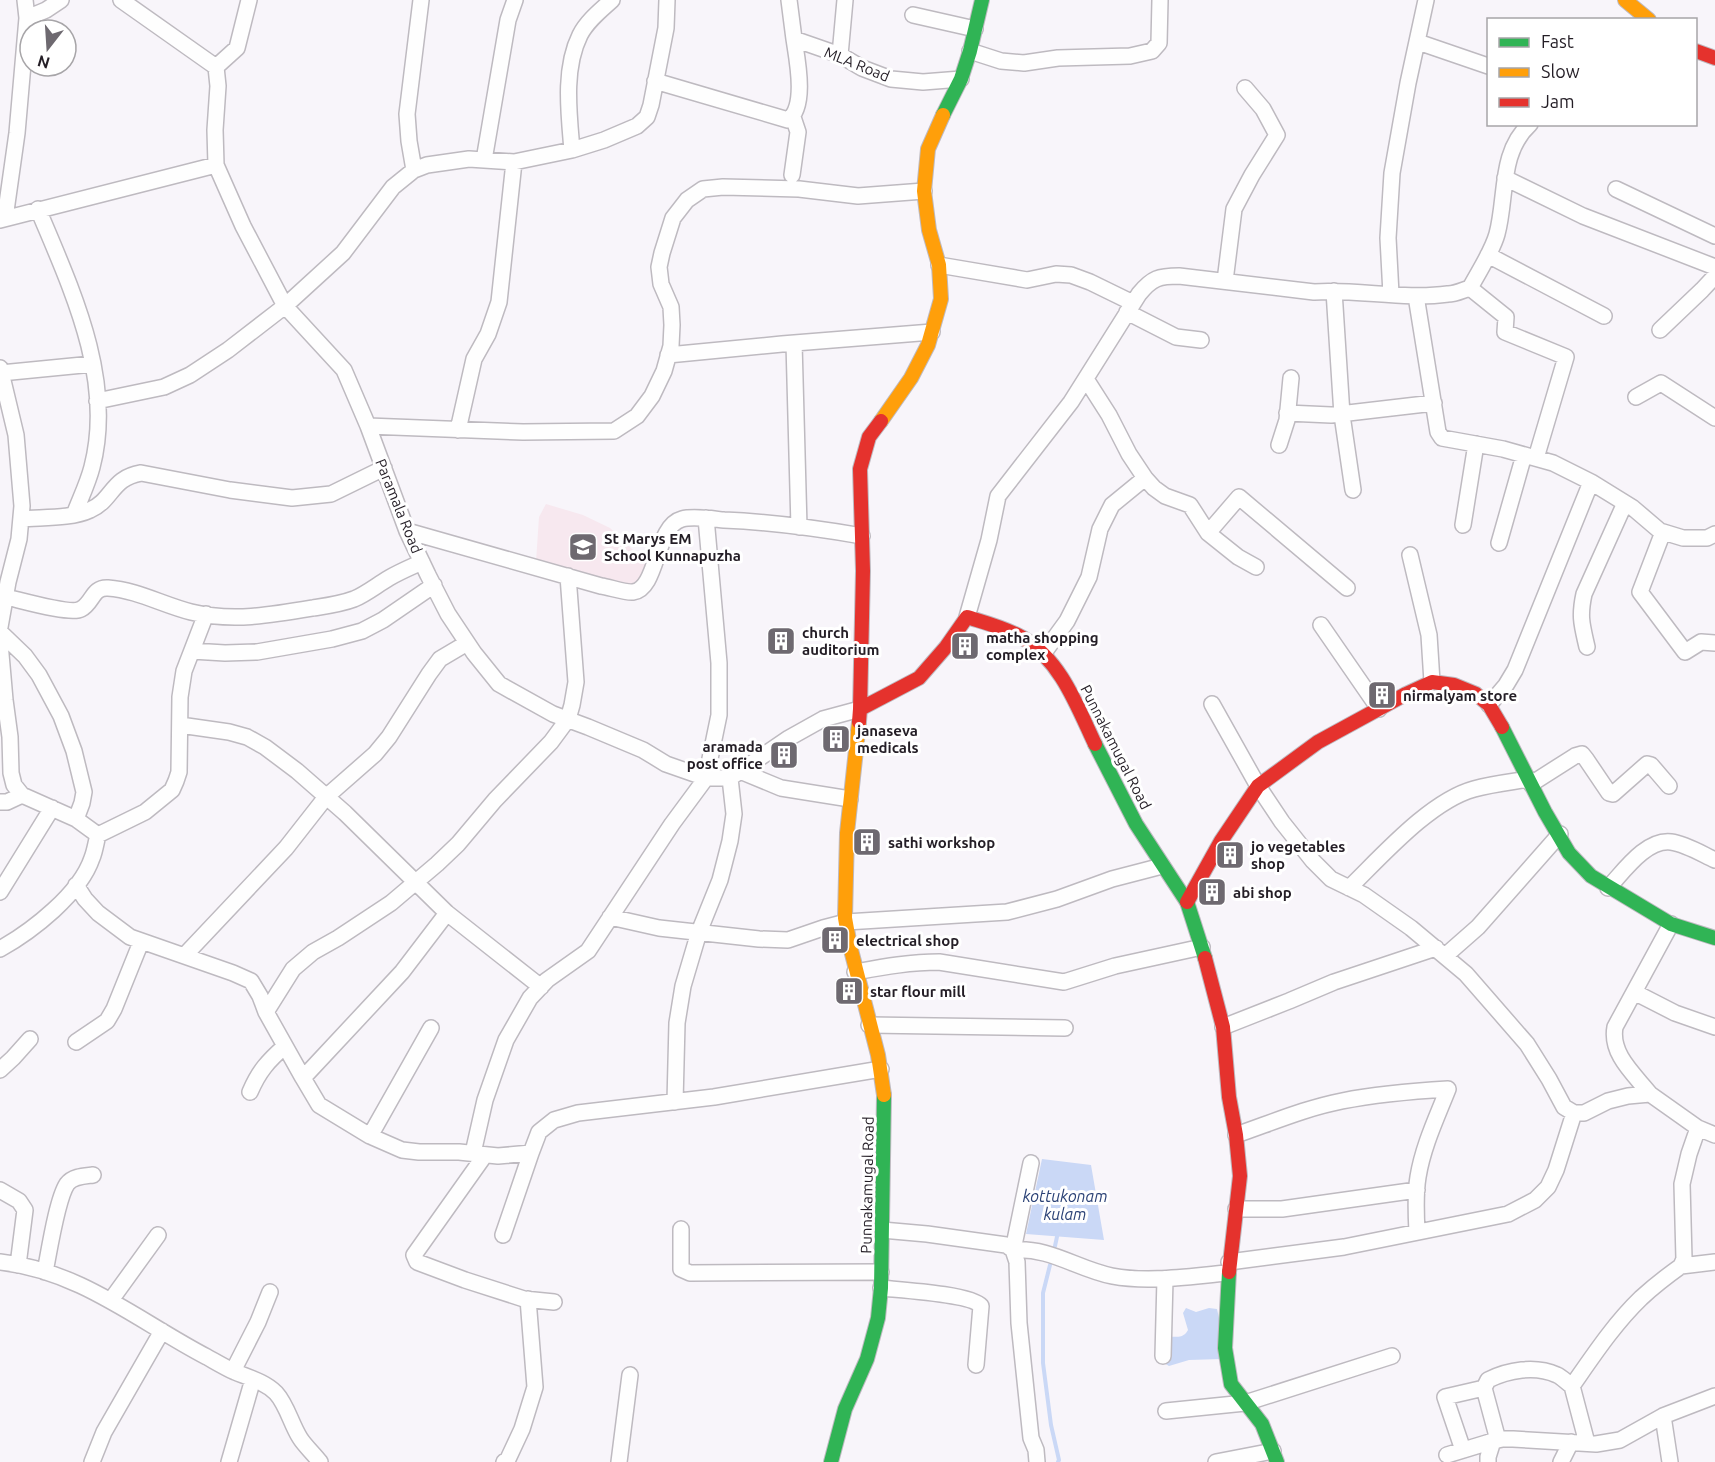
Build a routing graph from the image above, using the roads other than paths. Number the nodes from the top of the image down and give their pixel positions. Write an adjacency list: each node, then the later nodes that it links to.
1 (26, 0): 16 (street)
2 (61, 0): 16 (street)
3 (121, 0): 26 (street)
4 (249, 0): 26 (street)
5 (515, 0): 34 (street)
6 (667, 0): 29 (street)
7 (789, 0): 19 (street)
8 (845, 0): 23 (street)
9 (981, 0): 18 (street, Punnakamugal Road)
10 (1160, 0): 21 (street)
11 (1426, 0): 20 (street)
12 (418, 1): 37 (street)
13 (605, 2): 33 (street)
14 (1633, 2): 17 (street)
15 (913, 15): 18 (street)
16 (27, 18)
17 (1647, 18)
18 (975, 30): 21 (street, Punnakamugal Road)
19 (794, 39): 23 (street, MLA Road); 31 (street)
20 (1418, 42): 25 (street); 52 (street)
21 (970, 51): 28 (street, Punnakamugal Road)
22 (1697, 52): 24 (street)
23 (840, 56): 28 (street, MLA Road)
24 (1715, 58)
25 (1487, 66)
26 (216, 67): 36 (street, Paramala Road)
27 (22, 78): 43 (street)
28 (961, 79): 41 (street, Punnakamugal Road)
29 (656, 81): 31 (street); 33 (street)
30 (1245, 88): 49 (street)
31 (793, 117): 38 (street)
32 (1528, 126): 39 (street)
33 (572, 150): 35 (street)
34 (484, 160): 35 (street); 37 (street)
35 (514, 162): 73 (street)
36 (216, 165): 42 (street); 54 (street, Paramala Road)
37 (414, 170): 54 (street)
38 (792, 175)
39 (1505, 178): 45 (street); 47 (street)
40 (1616, 189): 44 (street)
41 (924, 191): 46 (street, Punnakamugal Road); 61 (street)
42 (38, 209): 43 (street); 62 (street)
43 (2, 219)
44 (1715, 236)
45 (1488, 255): 50 (street); 56 (street)
46 (939, 265): 55 (street); 58 (street, Punnakamugal Road)
47 (1715, 267)
48 (1715, 276): 57 (street)
49 (1225, 281): 51 (street); 55 (street)
50 (1470, 288): 53 (street); 76 (street)
51 (1334, 291): 52 (street); 70 (street)
52 (1391, 294): 53 (street)
53 (1416, 296): 68 (street)
54 (285, 306): 67 (street); 72 (street, Paramala Road)
55 (1130, 308): 59 (street); 65 (street)
56 (1604, 316)
57 (1660, 330)
58 (932, 332): 60 (street); 91 (street, Punnakamugal Road)
59 (1201, 340)
60 (794, 343): 61 (street); 86 (street)
61 (668, 355): 73 (street)
62 (93, 364): 63 (street); 67 (street)
63 (1, 370): 83 (street)
64 (1291, 378): 69 (street)
65 (1086, 379): 78 (street); 101 (street)
66 (1636, 397): 71 (street)
67 (97, 401): 82 (street)
68 (1434, 403): 70 (street); 74 (street)
69 (1287, 413): 70 (street); 75 (street)
70 (1342, 415): 80 (street)
71 (1715, 418)
72 (368, 426): 73 (street); 77 (street, Paramala Road)
73 (458, 430)
74 (1476, 444): 76 (street); 85 (street)
75 (1279, 445)
76 (1530, 457): 79 (street); 92 (street)
77 (384, 468): 82 (street); 87 (street, Paramala Road)
78 (1145, 478): 89 (street); 110 (street)
79 (1591, 482): 81 (street); 114 (street)
80 (1353, 490)
81 (1625, 503): 88 (street); 108 (street)
82 (75, 515): 83 (street)
83 (21, 519): 99 (street)
84 (706, 519): 86 (street); 96 (street); 121 (street)
85 (1463, 525)
86 (799, 526): 91 (street)
87 (407, 531): 94 (street, Paramala Road); 96 (street)
88 (1663, 532): 90 (street); 107 (street)
89 (1208, 533): 95 (street); 98 (street)
90 (1715, 534)
91 (862, 536): 116 (street, Punnakamugal Road)
92 (1499, 543)
93 (1410, 555): 111 (street)
94 (422, 562): 97 (street, Paramala Road); 100 (street)
95 (1256, 567)
96 (568, 576): 117 (street)
97 (434, 585): 106 (street, Paramala Road); 109 (street)
98 (1347, 588)
99 (6, 597): 100 (street); 103 (street)
100 (206, 614): 109 (street)
101 (967, 617): 110 (street, Punnakamugal Road); 116 (street)
102 (1321, 625): 115 (street)
103 (0, 627)
104 (0, 632): 130 (street)
105 (0, 643): 112 (street)
106 (467, 643): 117 (street, Paramala Road); 126 (street)
107 (1715, 643)
108 (1587, 647)
109 (192, 651): 118 (street)
110 (1043, 654): 134 (street, Punnakamugal Road)
111 (1432, 682): 114 (street); 115 (street)
112 (2, 699): 119 (street)
113 (1212, 704): 123 (street)
114 (1489, 705): 122 (street)
115 (1379, 708): 123 (street)
116 (860, 709): 120 (street); 127 (street, Punnakamugal Road)
117 (568, 718): 121 (street, Paramala Road); 135 (street)
118 (180, 724): 126 (street); 132 (street)
119 (6, 770): 125 (street)
120 (735, 775): 121 (street, Paramala Road); 127 (street); 145 (street)
121 (706, 778): 142 (street)
122 (1530, 782): 124 (street); 131 (street); 137 (street)
123 (1258, 786): 137 (street); 140 (street)
124 (1669, 786)
125 (22, 795): 128 (street); 129 (street)
126 (326, 797): 135 (street); 151 (street)
127 (850, 799): 143 (street, Punnakamugal Road)
128 (0, 802)
129 (52, 808): 130 (street); 139 (street)
130 (76, 819): 132 (street)
131 (1560, 834): 138 (street); 150 (street)
132 (98, 835): 136 (street)
133 (1715, 860): 138 (street)
134 (1162, 866): 140 (street, Punnakamugal Road); 143 (street)
135 (415, 883): 141 (street); 155 (street)
136 (76, 885): 147 (street); 149 (street)
137 (1350, 888): 150 (street)
138 (1608, 888): 144 (street)
139 (0, 892)
140 (1187, 902): 148 (street, Punnakamugal Road)
141 (447, 913): 153 (street); 166 (street)
142 (610, 917): 145 (street); 153 (street)
143 (846, 922): 145 (street); 152 (street, Punnakamugal Road)
144 (1671, 924): 146 (street); 154 (street)
145 (699, 932): 169 (street)
146 (1715, 938)
147 (141, 942): 151 (street); 162 (street)
148 (1202, 947): 152 (street); 157 (street, Punnakamugal Road)
149 (0, 949)
150 (1441, 952): 157 (street); 170 (street)
151 (184, 955): 155 (street)
152 (855, 972): 156 (street, Punnakamugal Road)
153 (541, 987): 176 (street)
154 (1634, 992): 158 (street); 168 (street)
155 (266, 1011): 163 (street)
156 (869, 1024): 160 (street); 164 (street, Punnakamugal Road)
157 (1223, 1027): 172 (street, Punnakamugal Road)
158 (1715, 1027)
159 (431, 1028): 174 (street)
160 (1065, 1028)
161 (30, 1040): 165 (street)
162 (76, 1042)
163 (285, 1046): 166 (street); 167 (street)
164 (881, 1069): 169 (street); 183 (street, Punnakamugal Road)
165 (0, 1070)
166 (303, 1078): 174 (street)
167 (250, 1092)
168 (1650, 1094): 170 (street); 171 (street)
169 (675, 1102): 175 (street)
170 (1574, 1113): 184 (street)
171 (1698, 1128): 173 (street); 191 (street)
172 (1236, 1135): 180 (street); 181 (street, Punnakamugal Road)
173 (1715, 1135)
174 (370, 1136): 176 (street)
175 (531, 1153): 176 (street); 186 (street)
176 (479, 1154): 198 (street)
177 (1031, 1163): 187 (street)
178 (93, 1175): 193 (street)
179 (0, 1190): 190 (street)
180 (1417, 1190): 181 (street); 184 (street)
181 (1236, 1209): 192 (street, Punnakamugal Road)
182 (681, 1229): 194 (street)
183 (882, 1230): 187 (street); 194 (street, Punnakamugal Road)
184 (1417, 1232): 192 (street)
185 (158, 1235): 199 (street)
186 (503, 1235)
187 (1013, 1250): 195 (street); 226 (street)
188 (0, 1262): 190 (street)
189 (1715, 1262): 191 (street)
190 (18, 1265): 193 (street)
191 (1681, 1266): 208 (street)
192 (1229, 1268): 195 (street); 211 (street, Punnakamugal Road)
193 (45, 1272): 199 (street)
194 (881, 1272): 196 (street, Punnakamugal Road)
195 (1165, 1279): 202 (street)
196 (881, 1288): 204 (street); 225 (street, Punnakamugal Road)
197 (270, 1292): 205 (street)
198 (528, 1299): 200 (street); 221 (street)
199 (111, 1300): 201 (street)
200 (554, 1302)
201 (162, 1331): 205 (street); 222 (street)
202 (1163, 1356)
203 (1392, 1356): 211 (street)
204 (976, 1365)
205 (233, 1371): 207 (street)
206 (630, 1375): 224 (street)
207 (253, 1379): 220 (street); 223 (street)
208 (1572, 1386): 209 (street); 216 (street)
209 (1484, 1388): 214 (street); 217 (street)
210 (1715, 1396): 213 (street)
211 (1245, 1403): 212 (street); 219 (street, Punnakamugal Road)
212 (1166, 1411)
213 (1663, 1416): 216 (street); 230 (street)
214 (1496, 1441): 215 (street); 217 (street); 228 (street)
215 (1570, 1442): 216 (street); 229 (street)
216 (1587, 1443)
217 (1463, 1450): 218 (street)
218 (1447, 1455)
219 (1275, 1457): 227 (street)
220 (318, 1461)
221 (509, 1461)
222 (92, 1462)
223 (229, 1462)
224 (619, 1462)
225 (831, 1462)
226 (1037, 1462)
227 (1216, 1462)
228 (1488, 1462)
229 (1561, 1462)
230 (1670, 1462)

